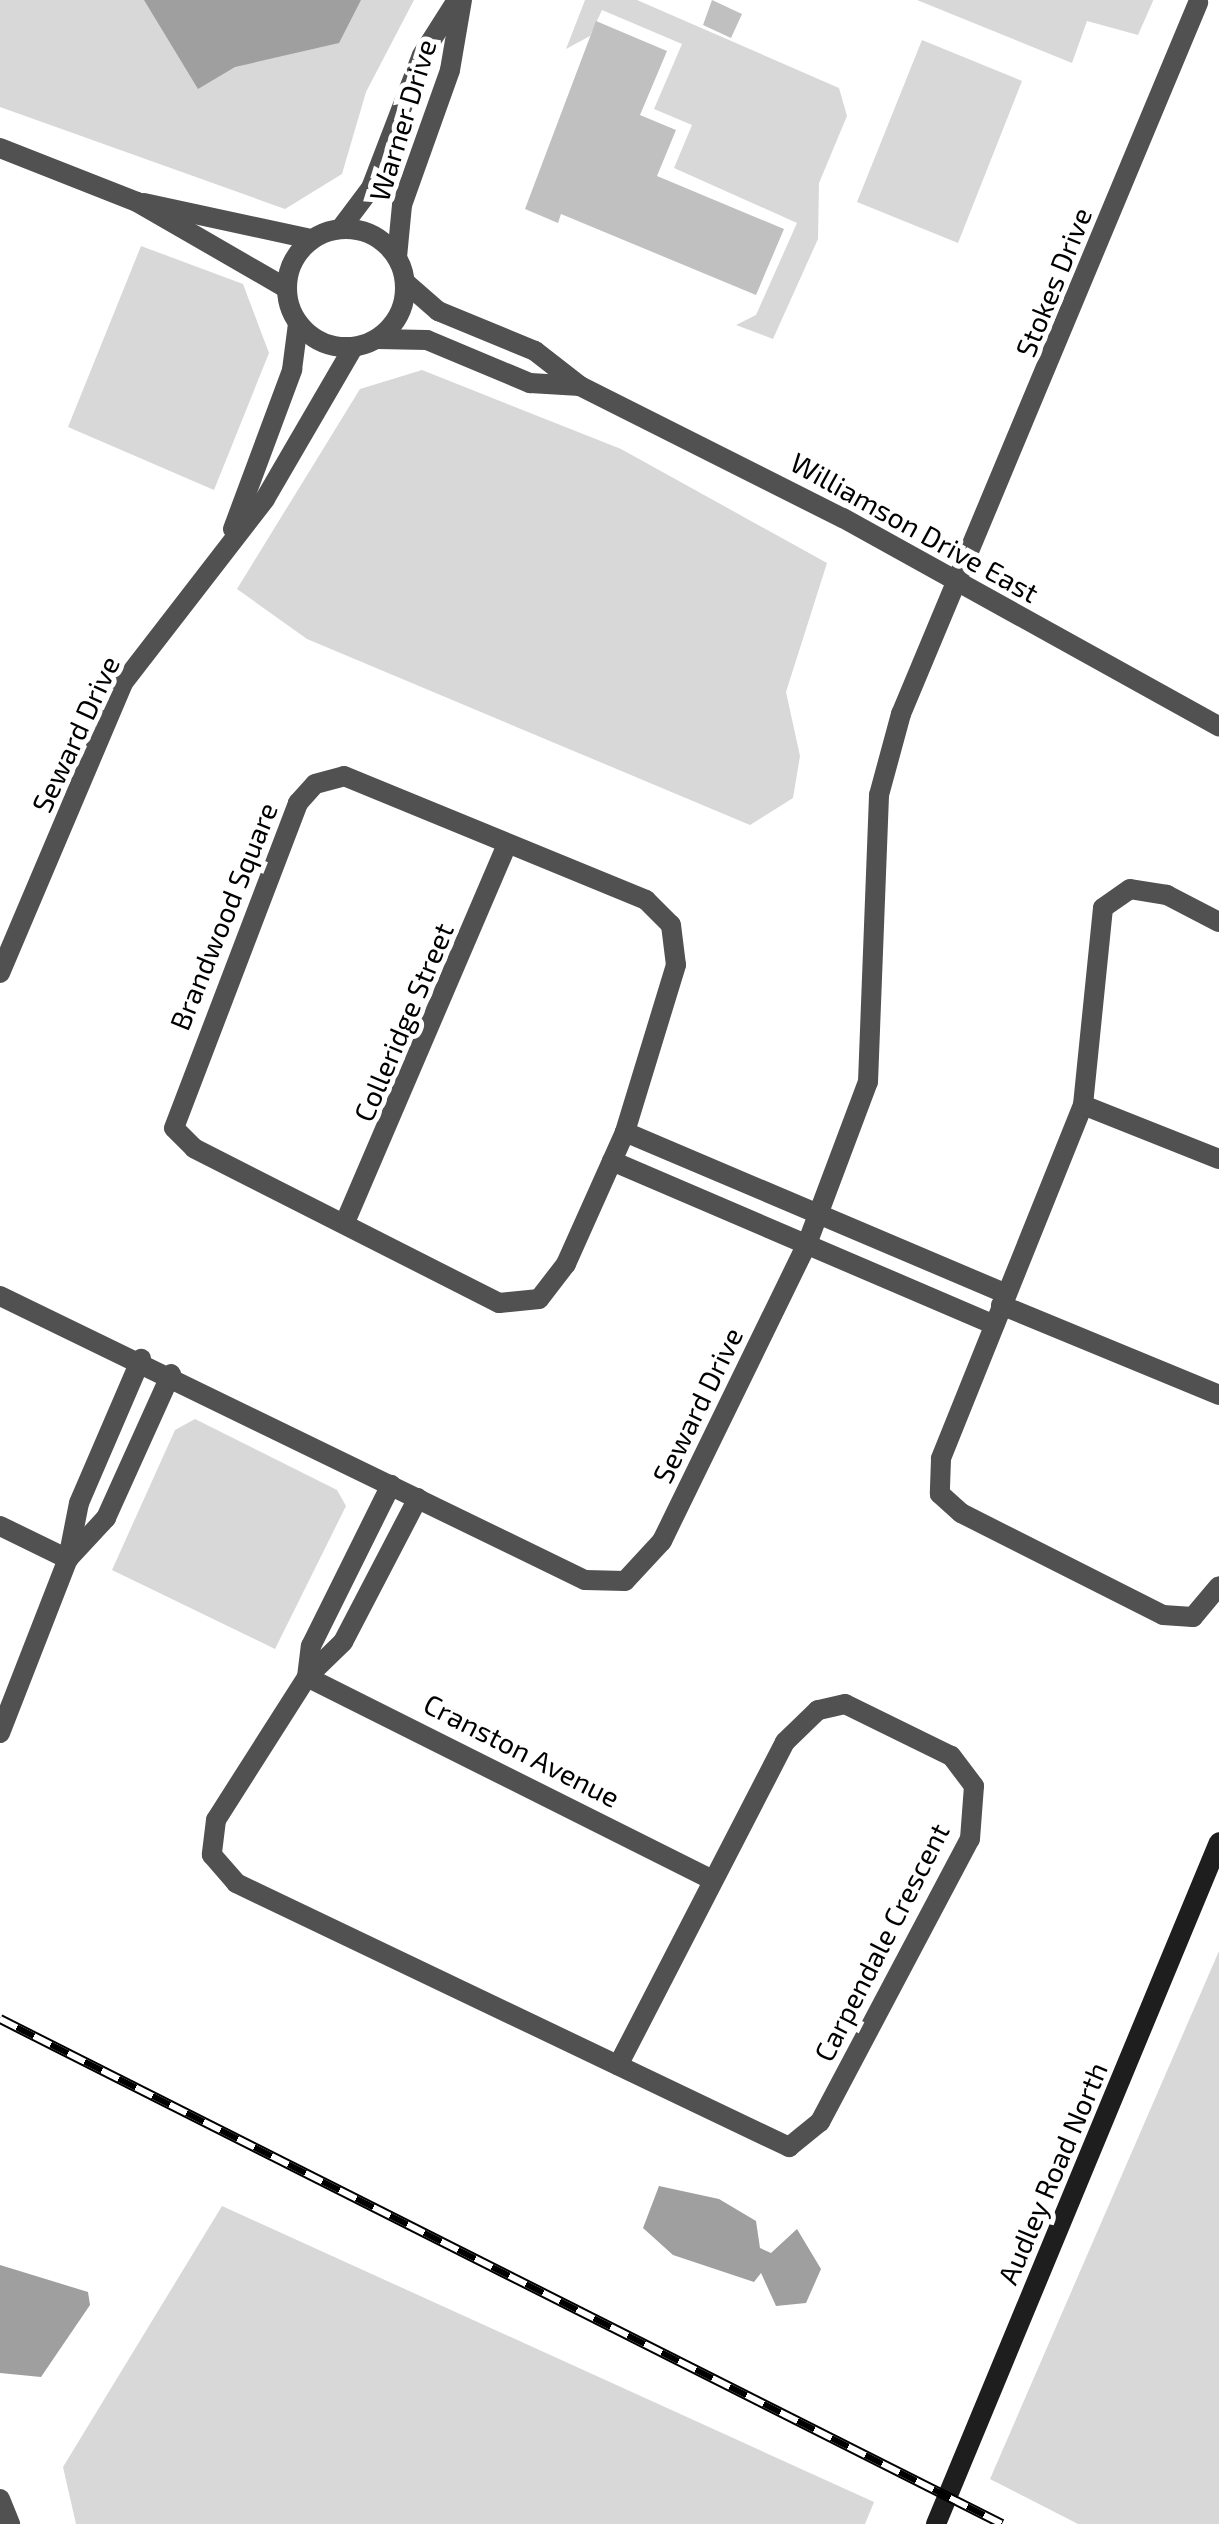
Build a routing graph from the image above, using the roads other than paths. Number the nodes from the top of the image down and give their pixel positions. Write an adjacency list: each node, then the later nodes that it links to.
1 (460, 0): 6 (street, Warner Drive); 8 (street, Warner Drive)
2 (1196, 1): 3 (street); 16 (street, Stokes Drive)
3 (1219, 8)
4 (0, 148): 5 (street)
5 (137, 202): 7 (street); 10 (street)
6 (341, 228): 7 (street); 8 (street)
7 (311, 239): 10 (street)
8 (398, 257): 9 (street)
9 (406, 284): 12 (street); 14 (street, Williamson Drive East)
10 (286, 288): 11 (street)
11 (298, 324): 13 (street); 15 (street, Seward Drive)
12 (378, 339): 13 (street); 14 (street, Williamson Drive East)
13 (353, 348): 15 (street, Seward Drive)
14 (580, 386): 16 (street, Williamson Drive East)
15 (231, 536): 20 (street, Seward Drive)
16 (958, 581): 17 (street, Williamson Drive East); 25 (street, Seward Drive)
17 (1219, 726)
18 (508, 846): 22 (street, Brandwood Square); 26 (street, Colleridge Street); 26 (street, Brandwood Square)
19 (1219, 922): 21 (street)
20 (0, 973)
21 (1083, 1106): 23 (street); 29 (street)
22 (625, 1132): 24 (street, Brandwood Square); 25 (street)
23 (1219, 1159)
24 (612, 1161): 26 (street, Brandwood Square); 27 (street)
25 (817, 1214): 27 (street, Seward Drive); 29 (street)
26 (346, 1220)
27 (807, 1244): 29 (street); 34 (street, Seward Drive)
28 (0, 1296): 30 (street, Seward Drive)
29 (1001, 1308): 32 (street); 37 (street)
30 (141, 1359): 31 (street, Seward Drive); 36 (street)
31 (171, 1374): 33 (street, Seward Drive); 36 (street)
32 (1219, 1395)
33 (391, 1485): 34 (street, Seward Drive); 38 (street, Carpendale Crescent)
34 (418, 1498): 38 (street, Carpendale Crescent)
35 (0, 1526): 36 (street)
36 (68, 1559): 39 (street)
37 (1219, 1586)
38 (307, 1678): 41 (street, Cranston Avenue); 42 (street, Carpendale Crescent)
39 (0, 1733)
40 (1219, 1842): 45 (street, Audley Road North)
41 (709, 1878): 42 (street, Carpendale Crescent); 42 (street, Carpendale Crescent)
42 (618, 2065)
43 (0, 2499): 44 (street)
44 (10, 2524)
45 (936, 2524)

